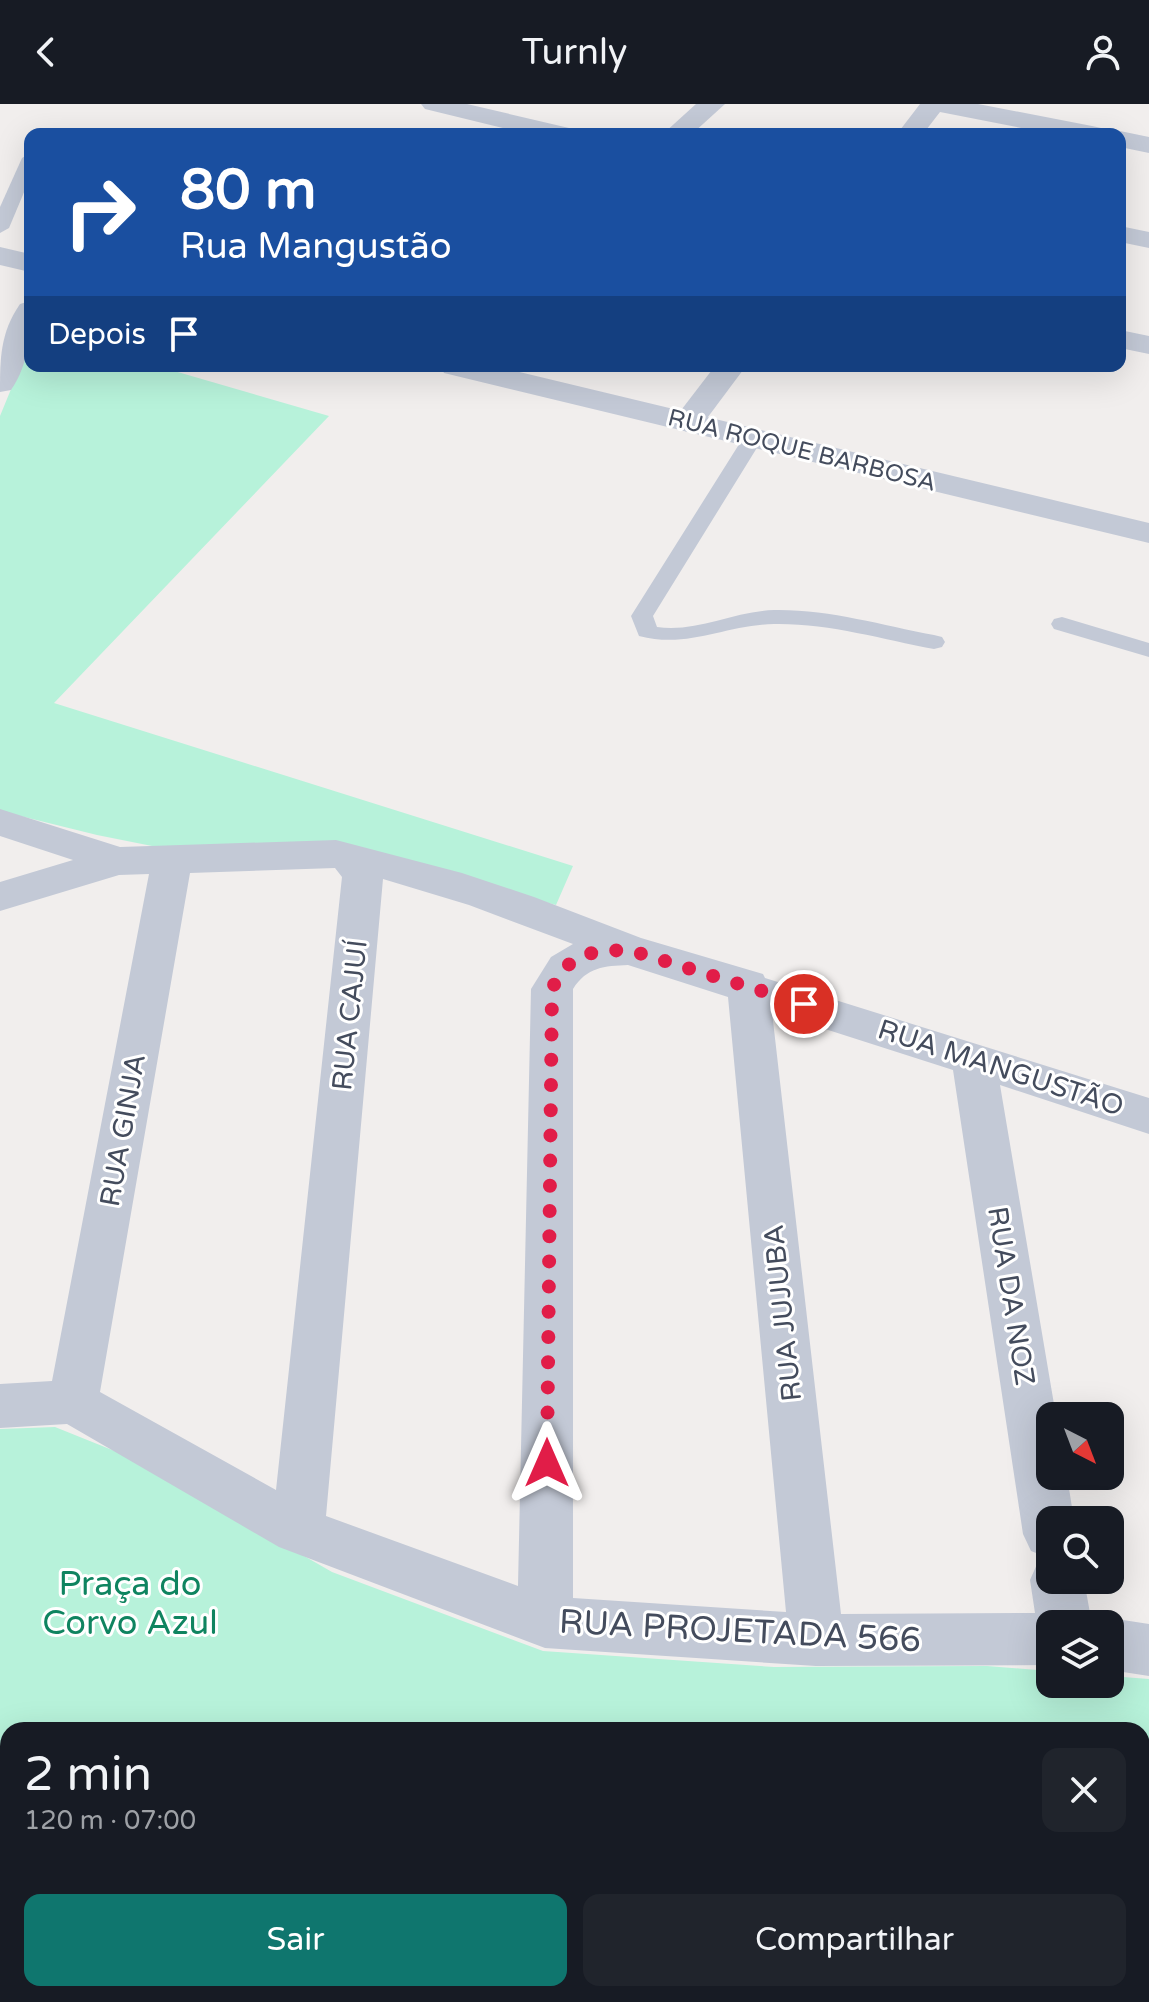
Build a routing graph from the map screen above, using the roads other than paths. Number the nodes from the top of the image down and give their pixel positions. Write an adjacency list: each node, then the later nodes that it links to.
1 (434, 104): 5 (street)
2 (712, 104): 7 (street)
3 (933, 104): 8 (street)
4 (939, 104): 9 (street)
5 (476, 109): 6 (street)
6 (540, 128)
7 (683, 128)
8 (915, 128)
9 (1061, 128)
10 (1126, 140): 11 (street)
11 (1149, 145)
12 (24, 172): 13 (lane)
13 (0, 228)
14 (1126, 235): 15 (street)
15 (1149, 240)
16 (0, 256): 17 (street)
17 (24, 262)
18 (24, 325): 23 (street)
19 (1126, 340): 20 (street)
20 (1149, 345)
21 (480, 372): 24 (street, RUA ROQUE BARBOSA)
22 (726, 372): 24 (street)
23 (0, 383)
24 (688, 422): 25 (street, RUA ROQUE BARBOSA)
25 (753, 438): 26 (street, RUA ROQUE BARBOSA); 28 (lane)
26 (1149, 533)
27 (1062, 624): 29 (lane)
28 (934, 642)
29 (1149, 650)
30 (0, 822): 33 (street)
31 (336, 854): 32 (street); 35 (street); 42 (street, RUA CAJUÍ)
32 (172, 859): 33 (street); 39 (street, RUA GINJA)
33 (118, 861): 34 (street)
34 (0, 897)
35 (629, 950): 36 (street, RUA MANGUSTÃO); 43 (street, RUA MANGUSTÃO)
36 (748, 985): 37 (street, RUA MANGUSTÃO); 45 (street, RUA JUJUBA)
37 (973, 1058): 38 (street, RUA MANGUSTÃO); 41 (street, RUA DA NOZ)
38 (1149, 1116)
39 (73, 1402): 40 (street); 42 (street, RUA PROJETADA 566)
40 (0, 1406)
41 (1045, 1506)
42 (298, 1530): 43 (street, RUA PROJETADA 566)
43 (545, 1622): 45 (street, RUA PROJETADA 566)
44 (1036, 1639): 45 (street, RUA PROJETADA 566)
45 (816, 1640)
46 (1124, 1646): 47 (street)
47 (1149, 1650)

